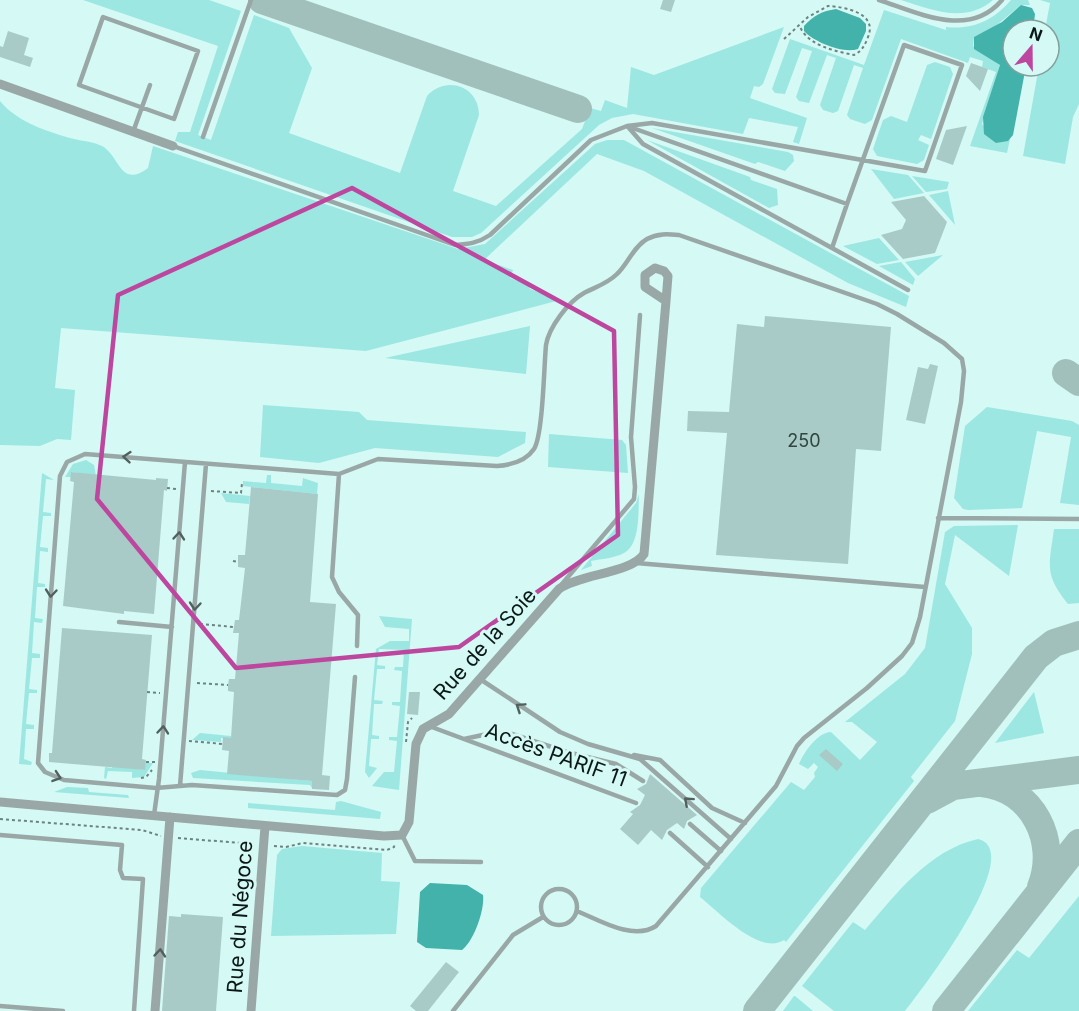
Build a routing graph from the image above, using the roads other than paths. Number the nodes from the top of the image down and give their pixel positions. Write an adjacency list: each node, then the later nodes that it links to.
1 (251, 0): 9 (lane)
2 (879, 0): 3 (lane)
3 (1002, 0)
4 (0, 84): 8 (street)
5 (150, 86): 6 (lane)
6 (142, 108): 6 (lane); 8 (lane)
7 (627, 126): 10 (lane); 11 (lane); 12 (lane); 13 (lane)
8 (134, 132): 10 (street)
9 (203, 137)
10 (173, 146)
11 (863, 160): 11 (lane); 12 (lane)
12 (847, 204): 13 (lane)
13 (832, 248): 14 (lane)
14 (908, 290)
15 (666, 301): 22 (street)
16 (640, 315): 24 (lane)
17 (185, 462): 18 (lane); 26 (lane, one-way to 17); 37 (lane, one-way to 37)
18 (206, 464): 19 (lane); 36 (lane, one-way to 36)
19 (339, 474): 20 (lane); 27 (lane)
20 (938, 518): 21 (lane); 23 (lane)
21 (1079, 519)
22 (636, 563): 23 (lane); 24 (street, Rue de la Soie)
23 (925, 587): 42 (lane)
24 (559, 589): 29 (street, Rue de la Soie)
25 (118, 622): 26 (lane)
26 (172, 627): 37 (lane, one-way to 26)
27 (357, 646)
28 (355, 677): 36 (lane)
29 (480, 679): 30 (street, Rue de la Soie); 32 (lane, one-way to 29)
30 (426, 725): 31 (lane, Accès PARIF 11); 47 (street, Rue de la Soie)
31 (464, 739): 34 (lane, Accès PARIF 11); 39 (lane, Accès PARIF 11)
32 (600, 747): 33 (lane); 34 (lane)
33 (632, 754): 42 (lane); 48 (lane, one-way to 33)
34 (593, 759): 35 (lane, Accès PARIF 11)
35 (643, 782)
36 (180, 786): 37 (lane)
37 (156, 788): 40 (lane)
38 (0, 802): 40 (street)
39 (636, 803)
40 (154, 815): 41 (street)
41 (170, 818): 44 (street); 57 (street, one-way to 41)
42 (745, 823): 48 (lane)
43 (690, 824): 49 (lane)
44 (265, 826): 47 (street); 58 (street, Rue du Négoce)
45 (670, 833): 51 (lane)
46 (0, 835): 56 (lane)
47 (399, 835): 50 (lane)
48 (731, 839): 49 (lane)
49 (721, 851): 51 (lane)
50 (481, 862)
51 (708, 867): 52 (lane)
52 (577, 911): 53 (lane); 53 (lane)
53 (543, 917): 59 (lane)
54 (0, 1006): 55 (lane)
55 (63, 1011)
56 (134, 1011)
57 (155, 1011)
58 (251, 1011)
59 (453, 1011)

